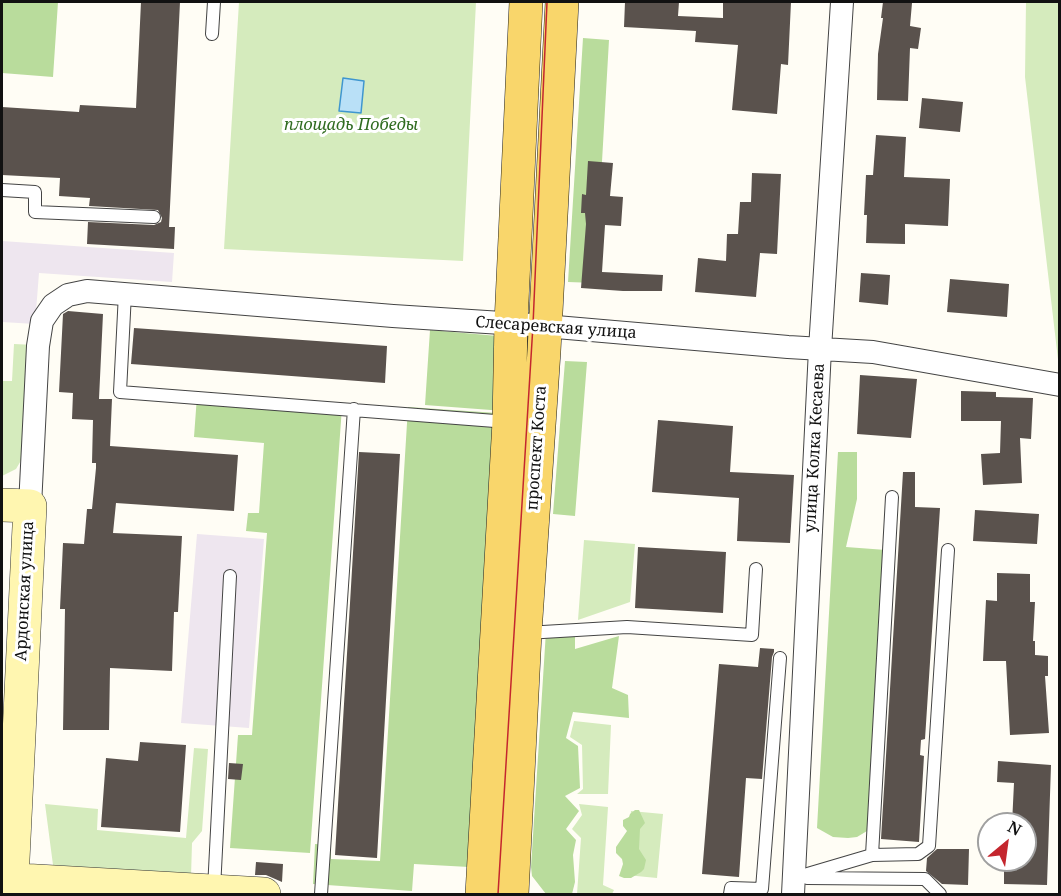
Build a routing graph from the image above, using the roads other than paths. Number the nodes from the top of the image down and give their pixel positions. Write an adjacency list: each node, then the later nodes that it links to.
1 (214, 2): 5 (lane)
2 (526, 2): 10 (main road, проспект Коста)
3 (562, 2): 11 (main road, проспект Коста)
4 (842, 2): 12 (street, улица Колка Кесаева)
5 (212, 34)
6 (2, 190): 7 (lane)
7 (154, 217)
8 (125, 293): 9 (street, Слесаревская улица); 10 (street, Слесаревская улица); 14 (lane)
9 (53, 305): 17 (street, Ардонская улица)
10 (511, 323): 11 (street, Слесаревская улица); 15 (main road, проспект Коста)
11 (545, 326): 12 (street, Слесаревская улица); 21 (main road, проспект Коста)
12 (820, 349): 13 (street, Слесаревская улица); 25 (street, улица Колка Кесаева)
13 (1059, 384)
14 (354, 409): 15 (lane); 28 (lane)
15 (509, 422): 29 (main road, проспект Коста)
16 (892, 497): 23 (lane)
17 (16, 506): 24 (street, Ардонская улица)
18 (948, 550): 23 (lane)
19 (756, 569): 21 (lane)
20 (230, 576): 26 (lane)
21 (525, 633): 30 (main road, проспект Коста)
22 (780, 658): 31 (lane)
23 (872, 855): 25 (lane)
24 (18, 884): 26 (street)
25 (793, 886): 32 (lane)
26 (214, 891): 27 (street)
27 (264, 894)
28 (321, 894)
29 (482, 894)
30 (512, 894)
31 (730, 894)
32 (940, 894)

